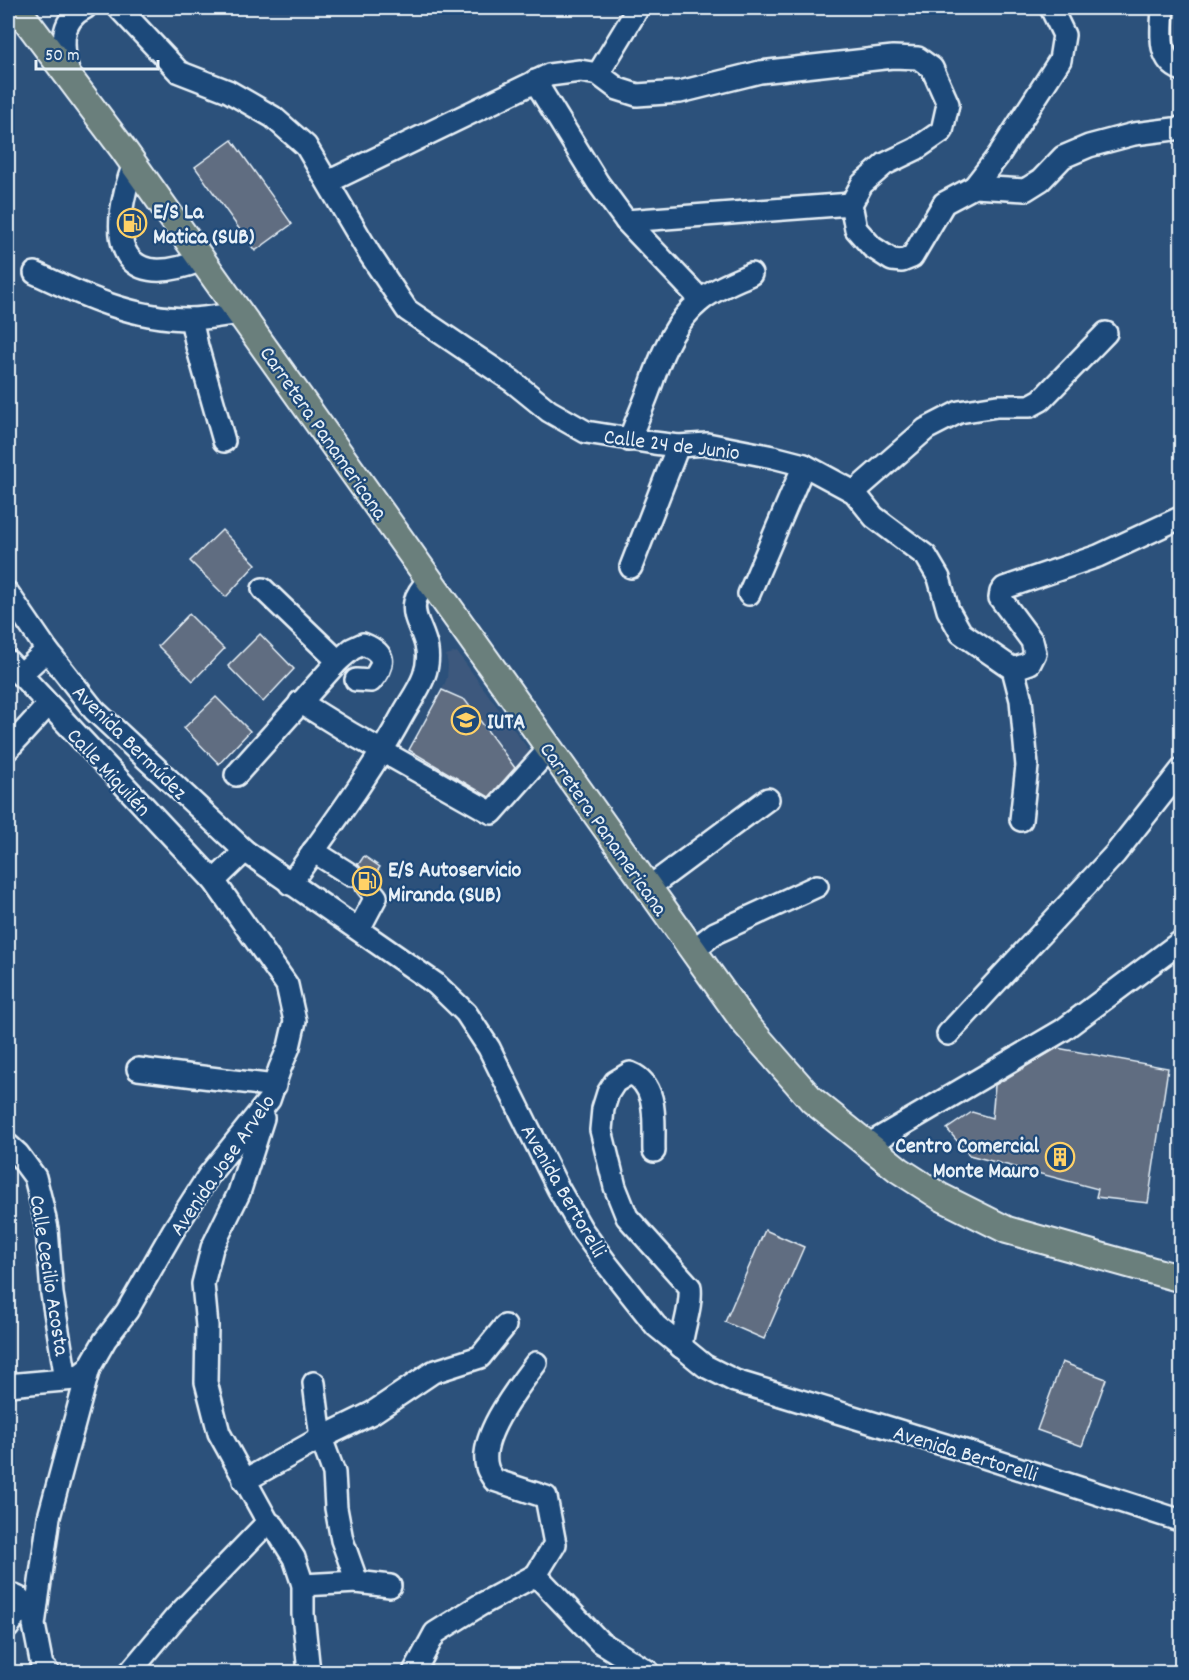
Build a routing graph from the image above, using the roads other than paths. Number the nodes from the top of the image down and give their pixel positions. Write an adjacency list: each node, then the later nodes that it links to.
1 (16, 8): 9 (main road, Carretera Panamericana)
2 (85, 8): 9 (street)
3 (119, 8): 13 (street, Calle 24 de Junio)
4 (638, 8): 8 (street)
5 (1051, 8): 14 (street)
6 (1163, 8): 7 (street)
7 (1182, 70)
8 (598, 74): 10 (street); 15 (street)
9 (69, 80): 12 (main road, Carretera Panamericana)
10 (535, 81): 13 (street); 16 (street)
11 (1182, 128): 14 (street)
12 (134, 164): 17 (main road, Carretera Panamericana); 17 (street)
13 (328, 182): 24 (street, Calle 24 de Junio)
14 (974, 187): 15 (street)
15 (851, 204): 16 (street)
16 (626, 221): 20 (street)
17 (202, 260): 21 (main road, Carretera Panamericana)
18 (34, 273): 22 (street)
19 (752, 274): 20 (street)
20 (701, 300): 24 (street)
21 (240, 313): 22 (street); 31 (main road, Carretera Panamericana)
22 (191, 319): 25 (street)
23 (1106, 333): 28 (street)
24 (629, 440): 26 (street, Calle 24 de Junio)
25 (224, 441)
26 (678, 446): 27 (street, Calle 24 de Junio); 30 (street)
27 (804, 465): 28 (street, Calle 24 de Junio); 34 (street)
28 (854, 492): 38 (street, Calle 24 de Junio)
29 (1182, 517): 38 (street)
30 (631, 567)
31 (430, 579): 43 (main road, Carretera Panamericana); 44 (street)
32 (262, 589): 36 (street)
33 (8, 593): 35 (street, Avenida Bermúdez)
34 (749, 594)
35 (47, 650): 37 (street); 49 (street, Avenida Bermúdez)
36 (338, 661): 39 (street); 40 (street)
37 (14, 668): 41 (street, Calle Miquilén)
38 (1013, 669): 48 (street)
39 (356, 680)
40 (300, 702): 44 (street); 46 (street)
41 (48, 705): 42 (street); 51 (street, Calle Miquilén)
42 (8, 748)
43 (549, 749): 44 (street); 54 (main road, Carretera Panamericana)
44 (383, 752): 50 (street)
45 (1182, 769): 58 (street)
46 (236, 775)
47 (768, 799): 54 (street)
48 (1021, 820)
49 (244, 851): 51 (street); 52 (street, Avenida Bertorelli)
50 (313, 851): 52 (street); 55 (street)
51 (214, 881): 60 (street, Avenida Jose Arvelo)
52 (291, 884): 55 (street, Avenida Bertorelli)
53 (818, 886): 57 (street)
54 (648, 888): 57 (main road, Carretera Panamericana)
55 (359, 929): 66 (street, Avenida Bertorelli)
56 (1182, 941): 62 (street)
57 (692, 951): 62 (main road, Carretera Panamericana)
58 (948, 1034)
59 (138, 1069): 60 (street)
60 (272, 1093): 68 (street, Avenida Jose Arvelo); 73 (street)
61 (8, 1144): 69 (street, Calle Cecilio Acosta)
62 (866, 1146): 64 (main road, Carretera Panamericana)
63 (654, 1151): 66 (street)
64 (1182, 1279)
65 (505, 1326): 72 (street)
66 (681, 1347): 74 (street, Avenida Bertorelli)
67 (536, 1363): 76 (street)
68 (89, 1368): 69 (street); 81 (street, Avenida Jose Arvelo)
69 (66, 1379): 71 (street)
70 (314, 1383): 72 (street)
71 (8, 1385)
72 (321, 1438): 73 (street); 77 (street)
73 (244, 1481): 75 (street)
74 (1182, 1521)
75 (268, 1522): 78 (street); 84 (street)
76 (536, 1575): 86 (street); 87 (street)
77 (357, 1582): 78 (street); 79 (street)
78 (303, 1585): 85 (street)
79 (390, 1586)
80 (8, 1593): 81 (street)
81 (32, 1605): 82 (street); 83 (street, Avenida Jose Arvelo)
82 (8, 1627)
83 (48, 1672)
84 (130, 1672)
85 (309, 1672)
86 (414, 1672)
87 (649, 1672)

